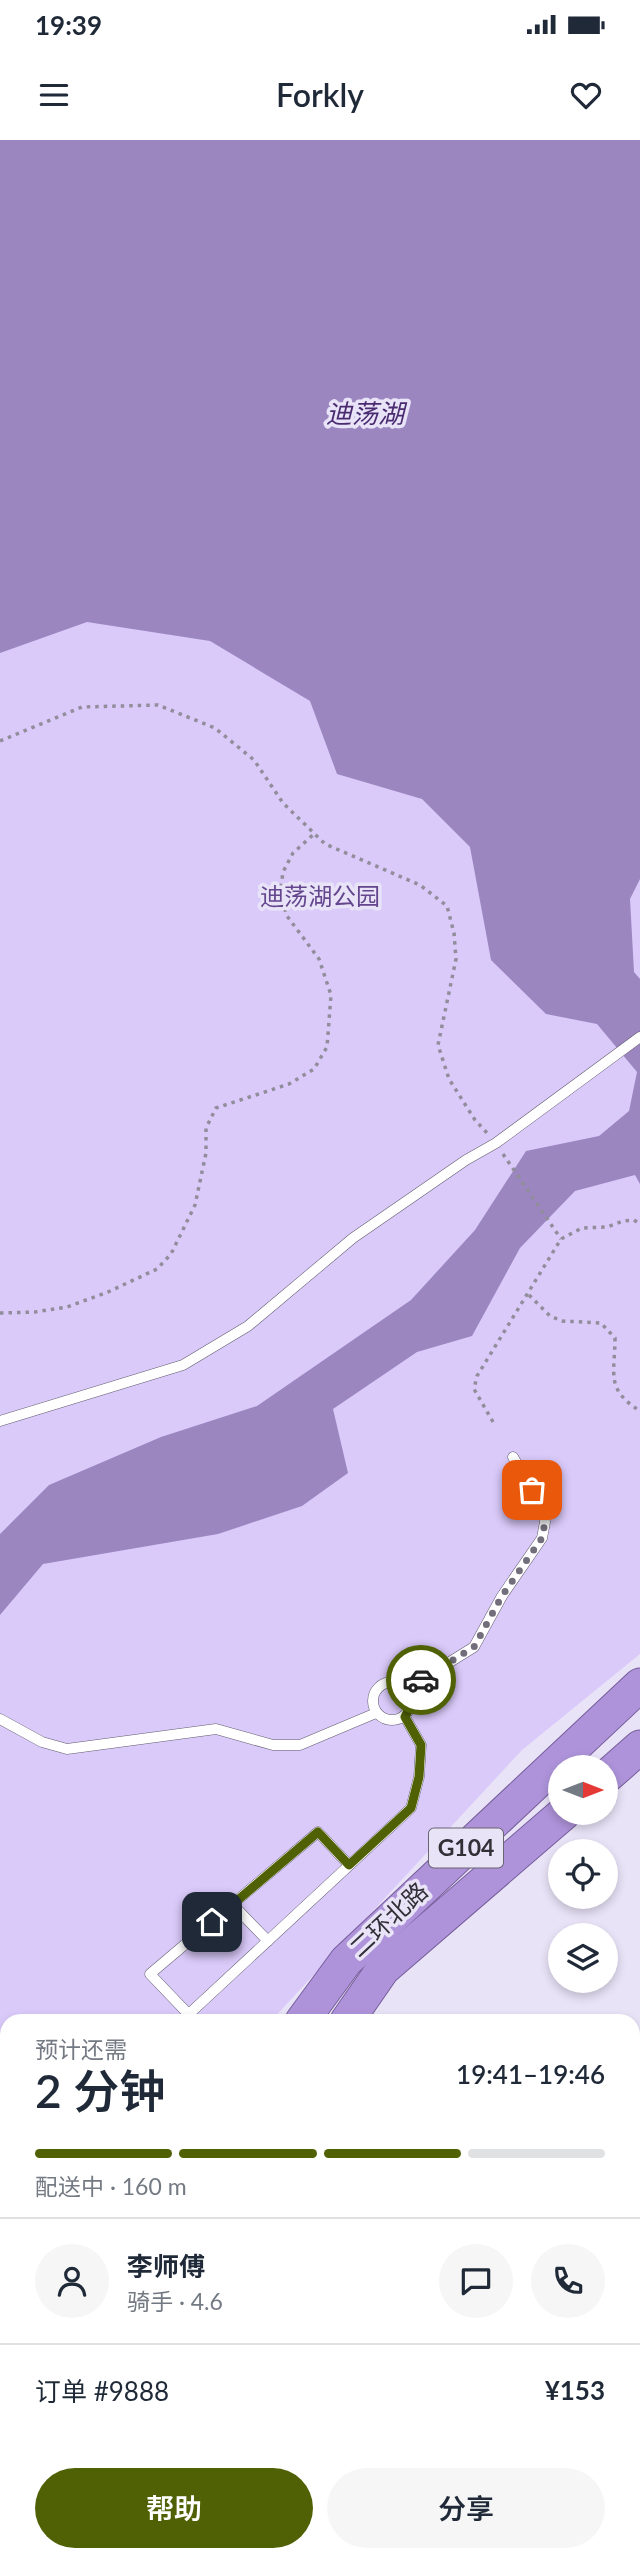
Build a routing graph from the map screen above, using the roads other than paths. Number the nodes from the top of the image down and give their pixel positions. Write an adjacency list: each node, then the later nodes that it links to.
1 (640, 1037): 2 (lane)
2 (0, 1421)
3 (513, 1457): 5 (lane)
4 (640, 1685): 17 (highway, 二环北路 / G104)
5 (408, 1688): 6 (lane); 7 (lane)
6 (376, 1713): 7 (lane); 8 (lane)
7 (405, 1717): 12 (lane)
8 (0, 1719)
9 (640, 1747): 10 (highway)
10 (618, 1766)
11 (550, 1825): 18 (highway, 二环北路 / G104)
12 (349, 1865): 13 (lane); 14 (lane)
13 (233, 1905): 14 (lane); 15 (lane)
14 (268, 1941): 16 (lane)
15 (188, 2014)
16 (196, 2014)
17 (307, 2014)
18 (352, 2014)

